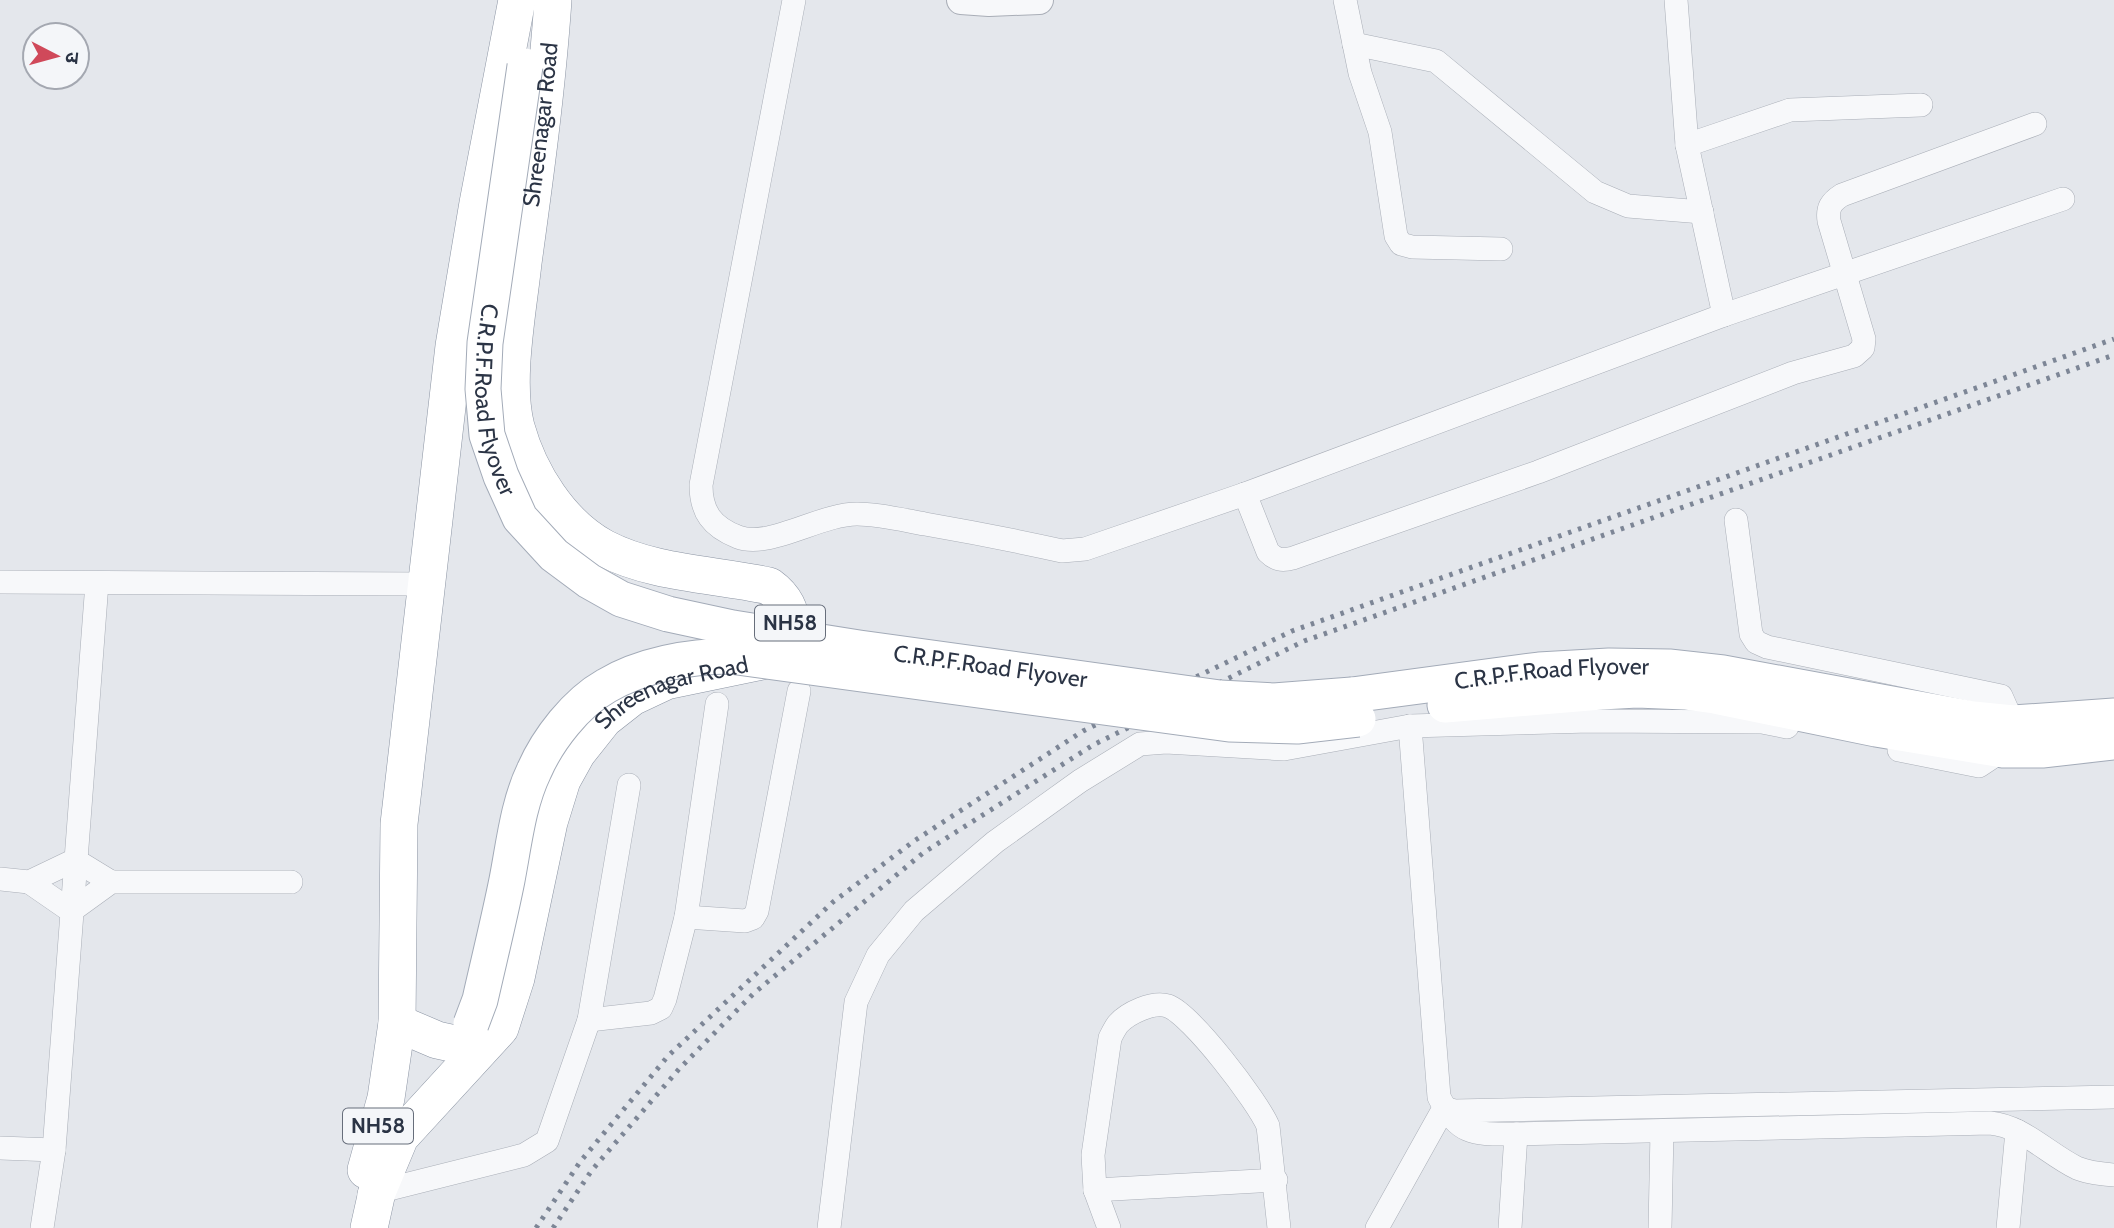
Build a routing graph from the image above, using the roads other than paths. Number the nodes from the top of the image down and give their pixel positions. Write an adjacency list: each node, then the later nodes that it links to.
1 (517, 0): 22 (highway, Shreenagar Road / NH58)
2 (531, 0): 25 (main road, C.R.P.F.Road Flyover, bridge)
3 (553, 0): 41 (highway, Shreenagar Road / NH58)
4 (794, 0): 18 (street)
5 (1039, 0): 8 (street)
6 (1345, 0): 9 (street)
7 (1676, 0): 12 (street)
8 (980, 1)
9 (1354, 44): 14 (street); 15 (street)
10 (1921, 105): 12 (street)
11 (2035, 124): 16 (street)
12 (1687, 145): 14 (street)
13 (2063, 199): 16 (street)
14 (1702, 212): 17 (street)
15 (1501, 249)
16 (1845, 273): 17 (street); 18 (street)
17 (1724, 315): 18 (street)
18 (1245, 494)
19 (1736, 520): 28 (street)
20 (0, 582): 21 (street)
21 (97, 583): 22 (street); 31 (street)
22 (426, 584): 39 (highway, Shreenagar Road / NH58)
23 (799, 691): 37 (street)
24 (717, 704): 37 (street)
25 (1876, 715): 28 (main road, C.R.P.F.Road Flyover); 40 (main road, C.R.P.F.Road Flyover, bridge)
26 (2114, 716): 28 (main road)
27 (1410, 726): 28 (street); 43 (street); 54 (street)
28 (2008, 737): 29 (main road)
29 (2114, 742)
30 (629, 785): 38 (street)
31 (75, 860): 33 (street); 34 (street); 36 (street)
32 (0, 879): 33 (street)
33 (29, 882): 36 (street)
34 (111, 882): 35 (street); 36 (street)
35 (291, 883)
36 (71, 911): 48 (street)
37 (686, 917): 38 (street)
38 (589, 1020): 52 (street)
39 (397, 1023): 40 (highway); 52 (highway, Shreenagar Road / NH58)
40 (466, 1035): 41 (main road, C.R.P.F.Road Flyover)
41 (452, 1081): 52 (highway, Shreenagar Road / NH58)
42 (2114, 1097): 43 (street)
43 (1444, 1108): 46 (street); 57 (street)
44 (2017, 1130): 45 (street); 49 (street); 60 (street)
45 (1662, 1131): 46 (street); 59 (street)
46 (1516, 1134): 58 (street)
47 (0, 1148): 48 (street)
48 (54, 1150): 53 (street)
49 (2114, 1175)
50 (1276, 1180): 51 (street); 51 (street); 56 (street)
51 (1095, 1189): 55 (street)
52 (363, 1211)
53 (42, 1228)
54 (829, 1228)
55 (1109, 1228)
56 (1279, 1228)
57 (1377, 1228)
58 (1510, 1228)
59 (1660, 1228)
60 (2008, 1228)

